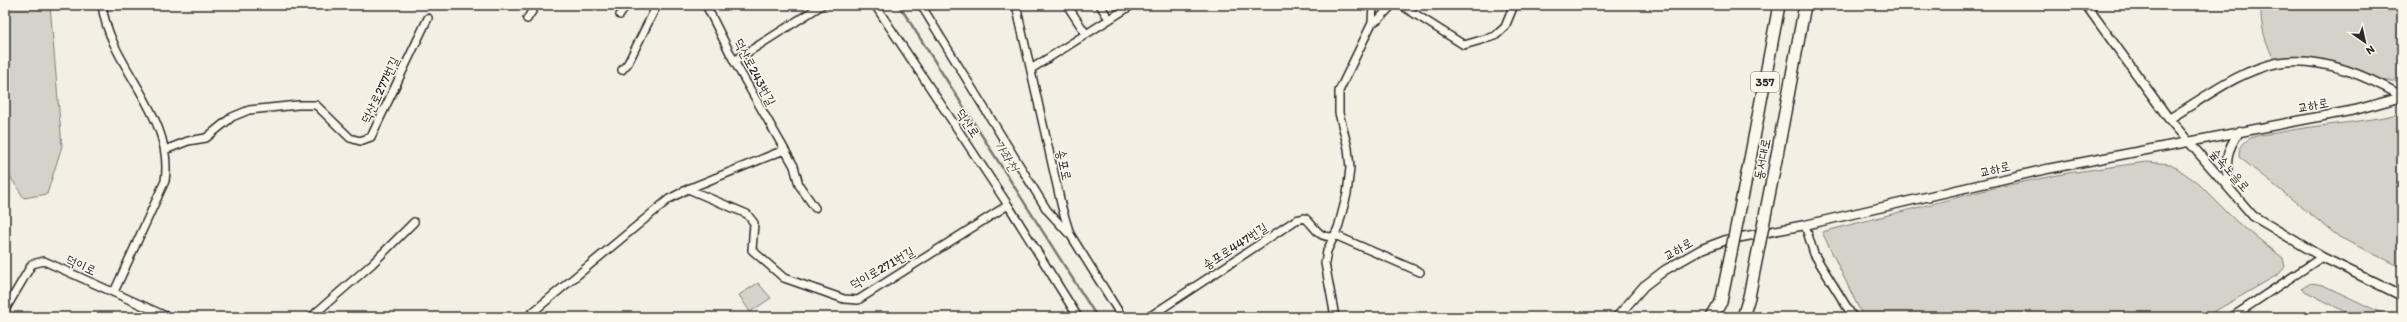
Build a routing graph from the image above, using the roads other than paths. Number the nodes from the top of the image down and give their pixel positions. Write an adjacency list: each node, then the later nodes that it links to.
1 (102, 5): 33 (street)
2 (536, 5): 22 (street)
3 (626, 5): 20 (street)
4 (657, 5): 28 (street)
5 (706, 5): 26 (street, 덕산로243번길)
6 (822, 5): 26 (street)
7 (875, 5): 37 (street, 덕산로)
8 (921, 5): 41 (street, 덕산로)
9 (1016, 5): 27 (street, 송포로)
10 (1067, 5): 25 (street)
11 (1100, 5): 23 (street)
12 (1373, 5): 24 (street)
13 (1392, 5): 24 (street)
14 (1401, 5): 15 (street)
15 (1514, 5)
16 (1779, 5): 47 (highway, 동서대로 / 357, bridge)
17 (1805, 5): 59 (highway, 동서대로 / 357, bridge)
18 (2086, 5): 30 (street, 숲속노을로)
19 (1128, 6): 23 (street)
20 (620, 15)
21 (428, 18): 33 (street, 덕산로277번길)
22 (527, 19)
23 (1109, 19): 25 (street)
24 (1372, 23): 42 (street)
25 (1086, 34): 27 (street)
26 (734, 61): 34 (street, 덕산로243번길)
27 (1031, 69): 41 (street, 송포로)
28 (622, 70)
29 (2402, 96): 30 (street, 교하로); 31 (street, 교하로)
30 (2169, 119): 32 (street, 숲속노을로)
31 (2240, 132): 32 (street, 교하로); 35 (street)
32 (2189, 141): 35 (street, 숲속노을로); 40 (street, 교하로)
33 (165, 150): 45 (street)
34 (784, 150): 36 (street); 38 (street, 덕산로243번길)
35 (2229, 188): 43 (street, 숲속노을로)
36 (688, 189): 37 (street, 덕이로271번길); 51 (street)
37 (1008, 205): 52 (street, 덕산로)
38 (815, 208)
39 (414, 222): 50 (street)
40 (1805, 225): 56 (street, 교하로); 60 (street)
41 (1070, 234): 53 (street, 송포로)
42 (1334, 237): 44 (street, 송포로447번길); 54 (street, 송포로447번길); 55 (street)
43 (2322, 257): 46 (street, 숲속노을로); 61 (street)
44 (1420, 272)
45 (114, 292): 48 (street, 덕이로); 49 (street, 덕이로)
46 (2402, 296)
47 (1721, 302): 57 (highway); 58 (highway, 동서대로 / 357)
48 (5, 310)
49 (168, 317)
50 (311, 317)
51 (527, 317)
52 (1078, 317)
53 (1122, 317)
54 (1149, 317)
55 (1335, 317)
56 (1617, 317)
57 (1712, 317)
58 (1716, 317)
59 (1742, 317)
60 (1853, 317)
61 (2232, 317)

